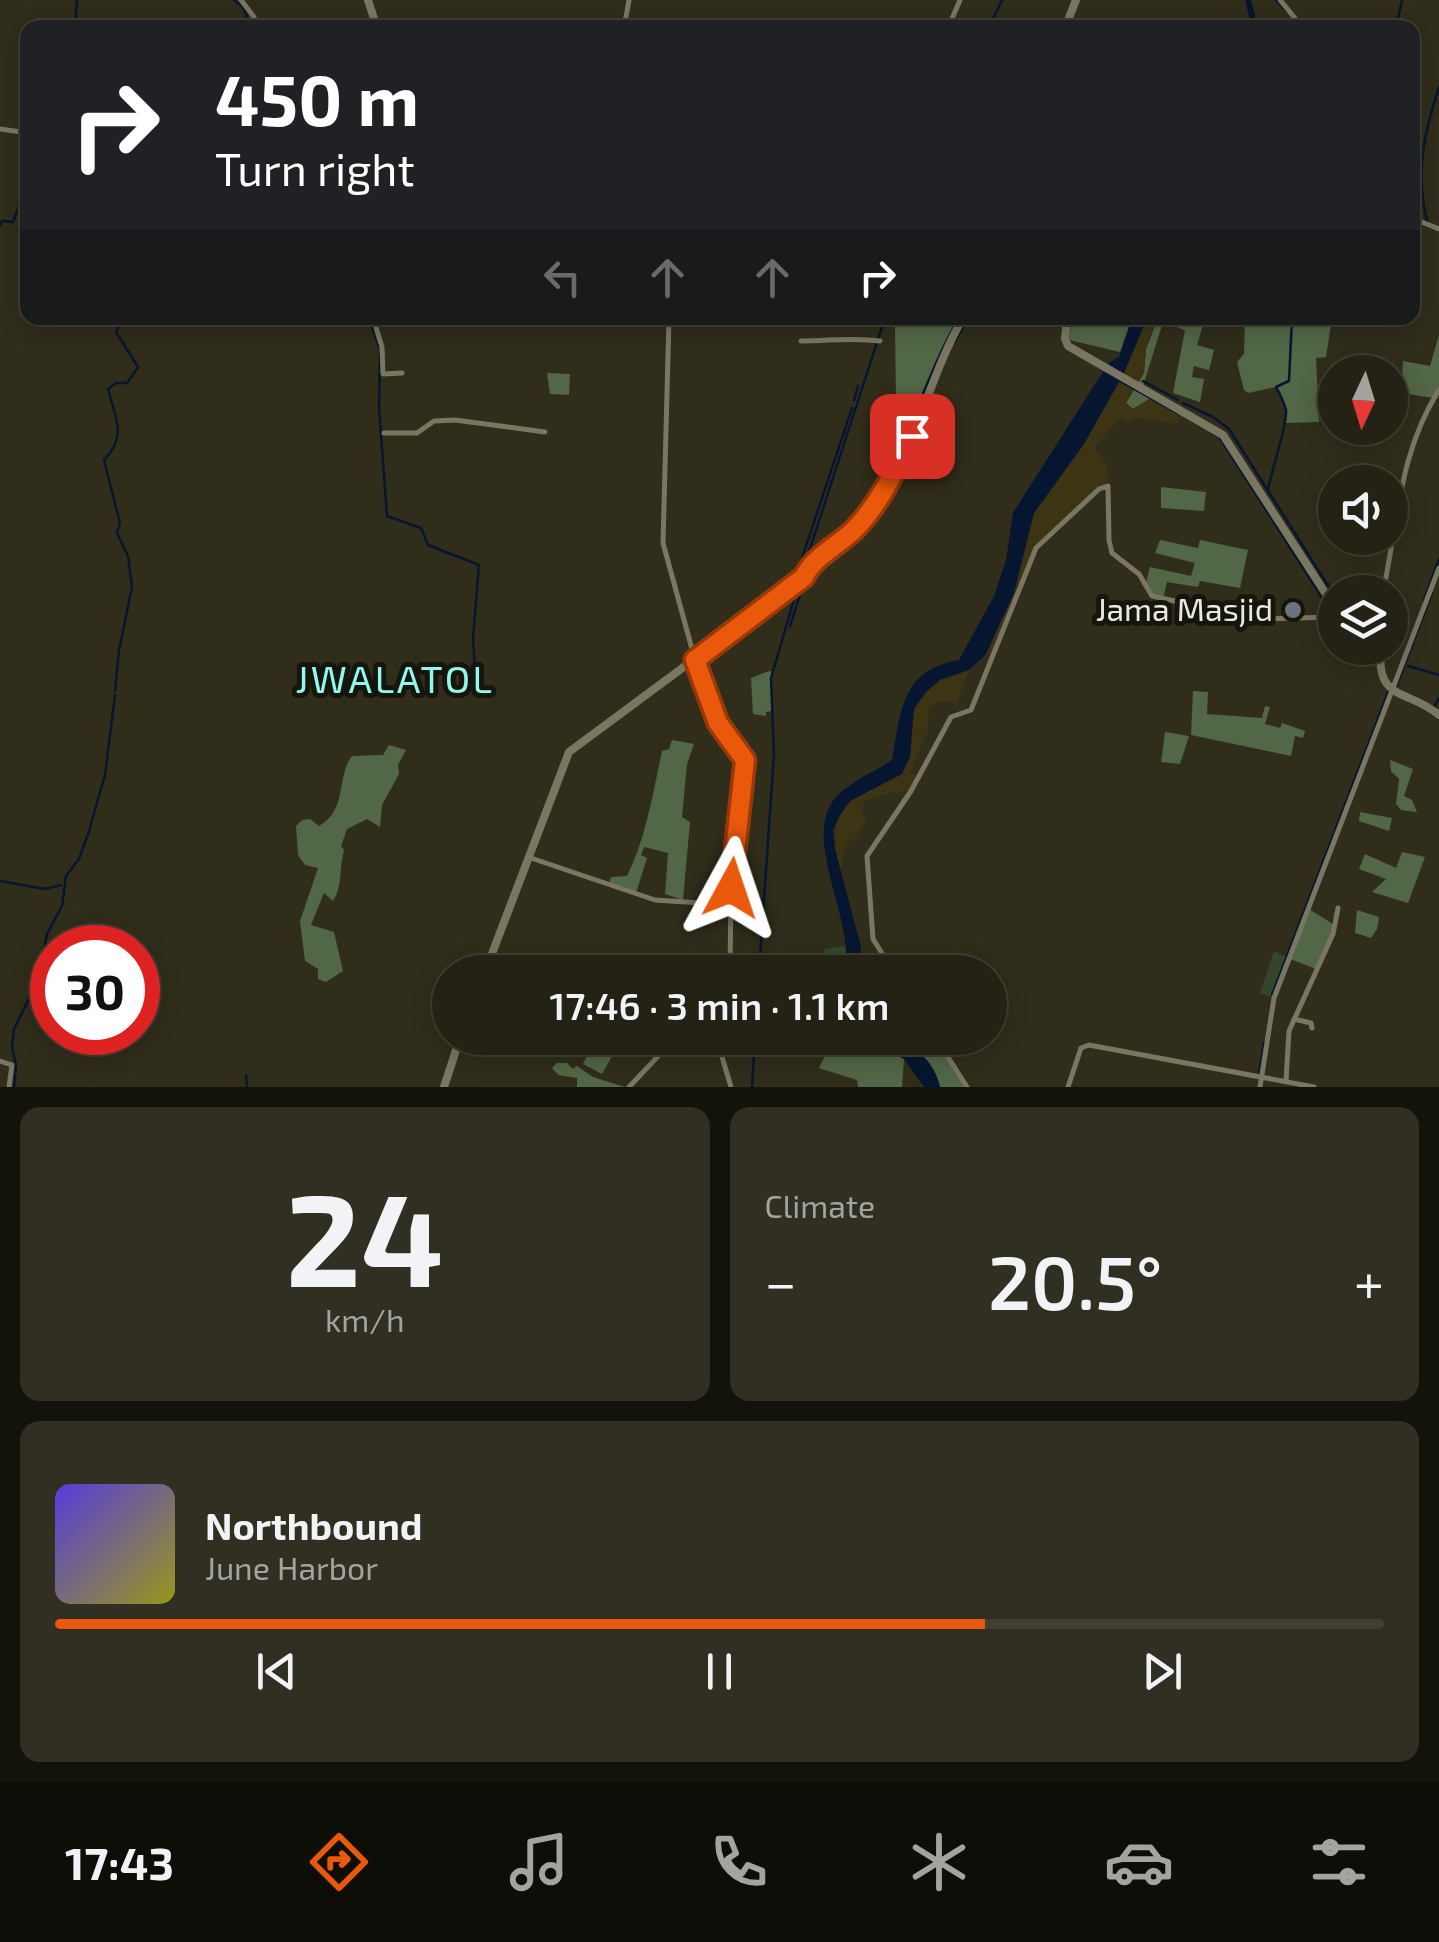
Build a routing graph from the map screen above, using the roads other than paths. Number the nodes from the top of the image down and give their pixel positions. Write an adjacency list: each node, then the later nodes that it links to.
1 (1280, 0): 2 (street)
2 (1296, 20)
3 (374, 325): 9 (street)
4 (668, 325): 17 (street)
5 (959, 325): 17 (street)
6 (1067, 325): 15 (street)
7 (801, 340): 8 (street)
8 (878, 340)
9 (402, 373)
10 (1439, 390): 14 (street)
11 (545, 432): 12 (street)
12 (384, 433)
13 (1439, 568): 19 (street)
14 (1386, 575)
15 (1318, 582)
16 (1318, 617): 26 (street)
17 (695, 660): 21 (street); 22 (street)
18 (1380, 665): 19 (street)
19 (1393, 690): 20 (street); 34 (street)
20 (1439, 715)
21 (528, 857): 22 (street); 24 (street)
22 (731, 904): 25 (street)
23 (1338, 908): 27 (street)
24 (491, 955)
25 (730, 955)
26 (883, 955)
27 (1294, 1019): 28 (street); 35 (street)
28 (1312, 1028)
29 (454, 1055): 37 (street)
30 (659, 1055): 38 (street)
31 (724, 1055): 39 (street)
32 (947, 1055): 40 (street)
33 (0, 1061): 36 (street)
34 (1261, 1077): 35 (street); 41 (street); 42 (street)
35 (1286, 1080): 43 (street)
36 (8, 1087)
37 (444, 1087)
38 (630, 1087)
39 (732, 1087)
40 (967, 1087)
41 (1068, 1087)
42 (1260, 1087)
43 (1314, 1087)

